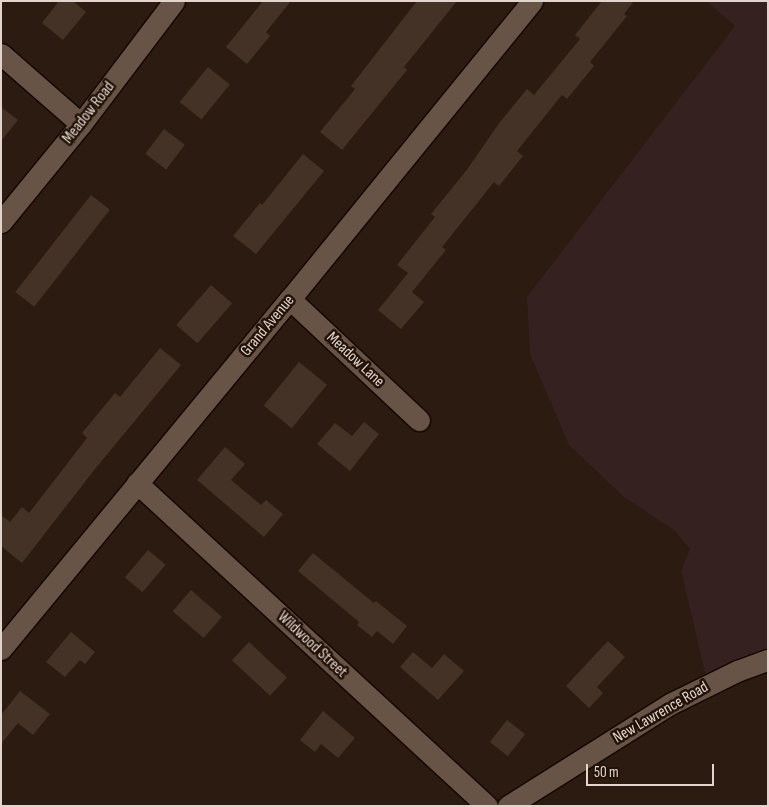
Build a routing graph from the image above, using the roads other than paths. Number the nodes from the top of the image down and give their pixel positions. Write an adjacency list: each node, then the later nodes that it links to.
1 (174, 1): 4 (street, Meadow Road)
2 (532, 1): 6 (street, Grand Avenue)
3 (1, 54): 4 (street)
4 (81, 124): 5 (street, Meadow Road)
5 (1, 222)
6 (290, 300): 7 (street, Meadow Lane); 8 (street, Grand Avenue)
7 (419, 420)
8 (137, 484): 9 (street, Grand Avenue); 11 (street, Wildwood Street)
9 (1, 649)
10 (768, 660): 12 (street, New Lawrence Road)
11 (488, 806)
12 (508, 806)

